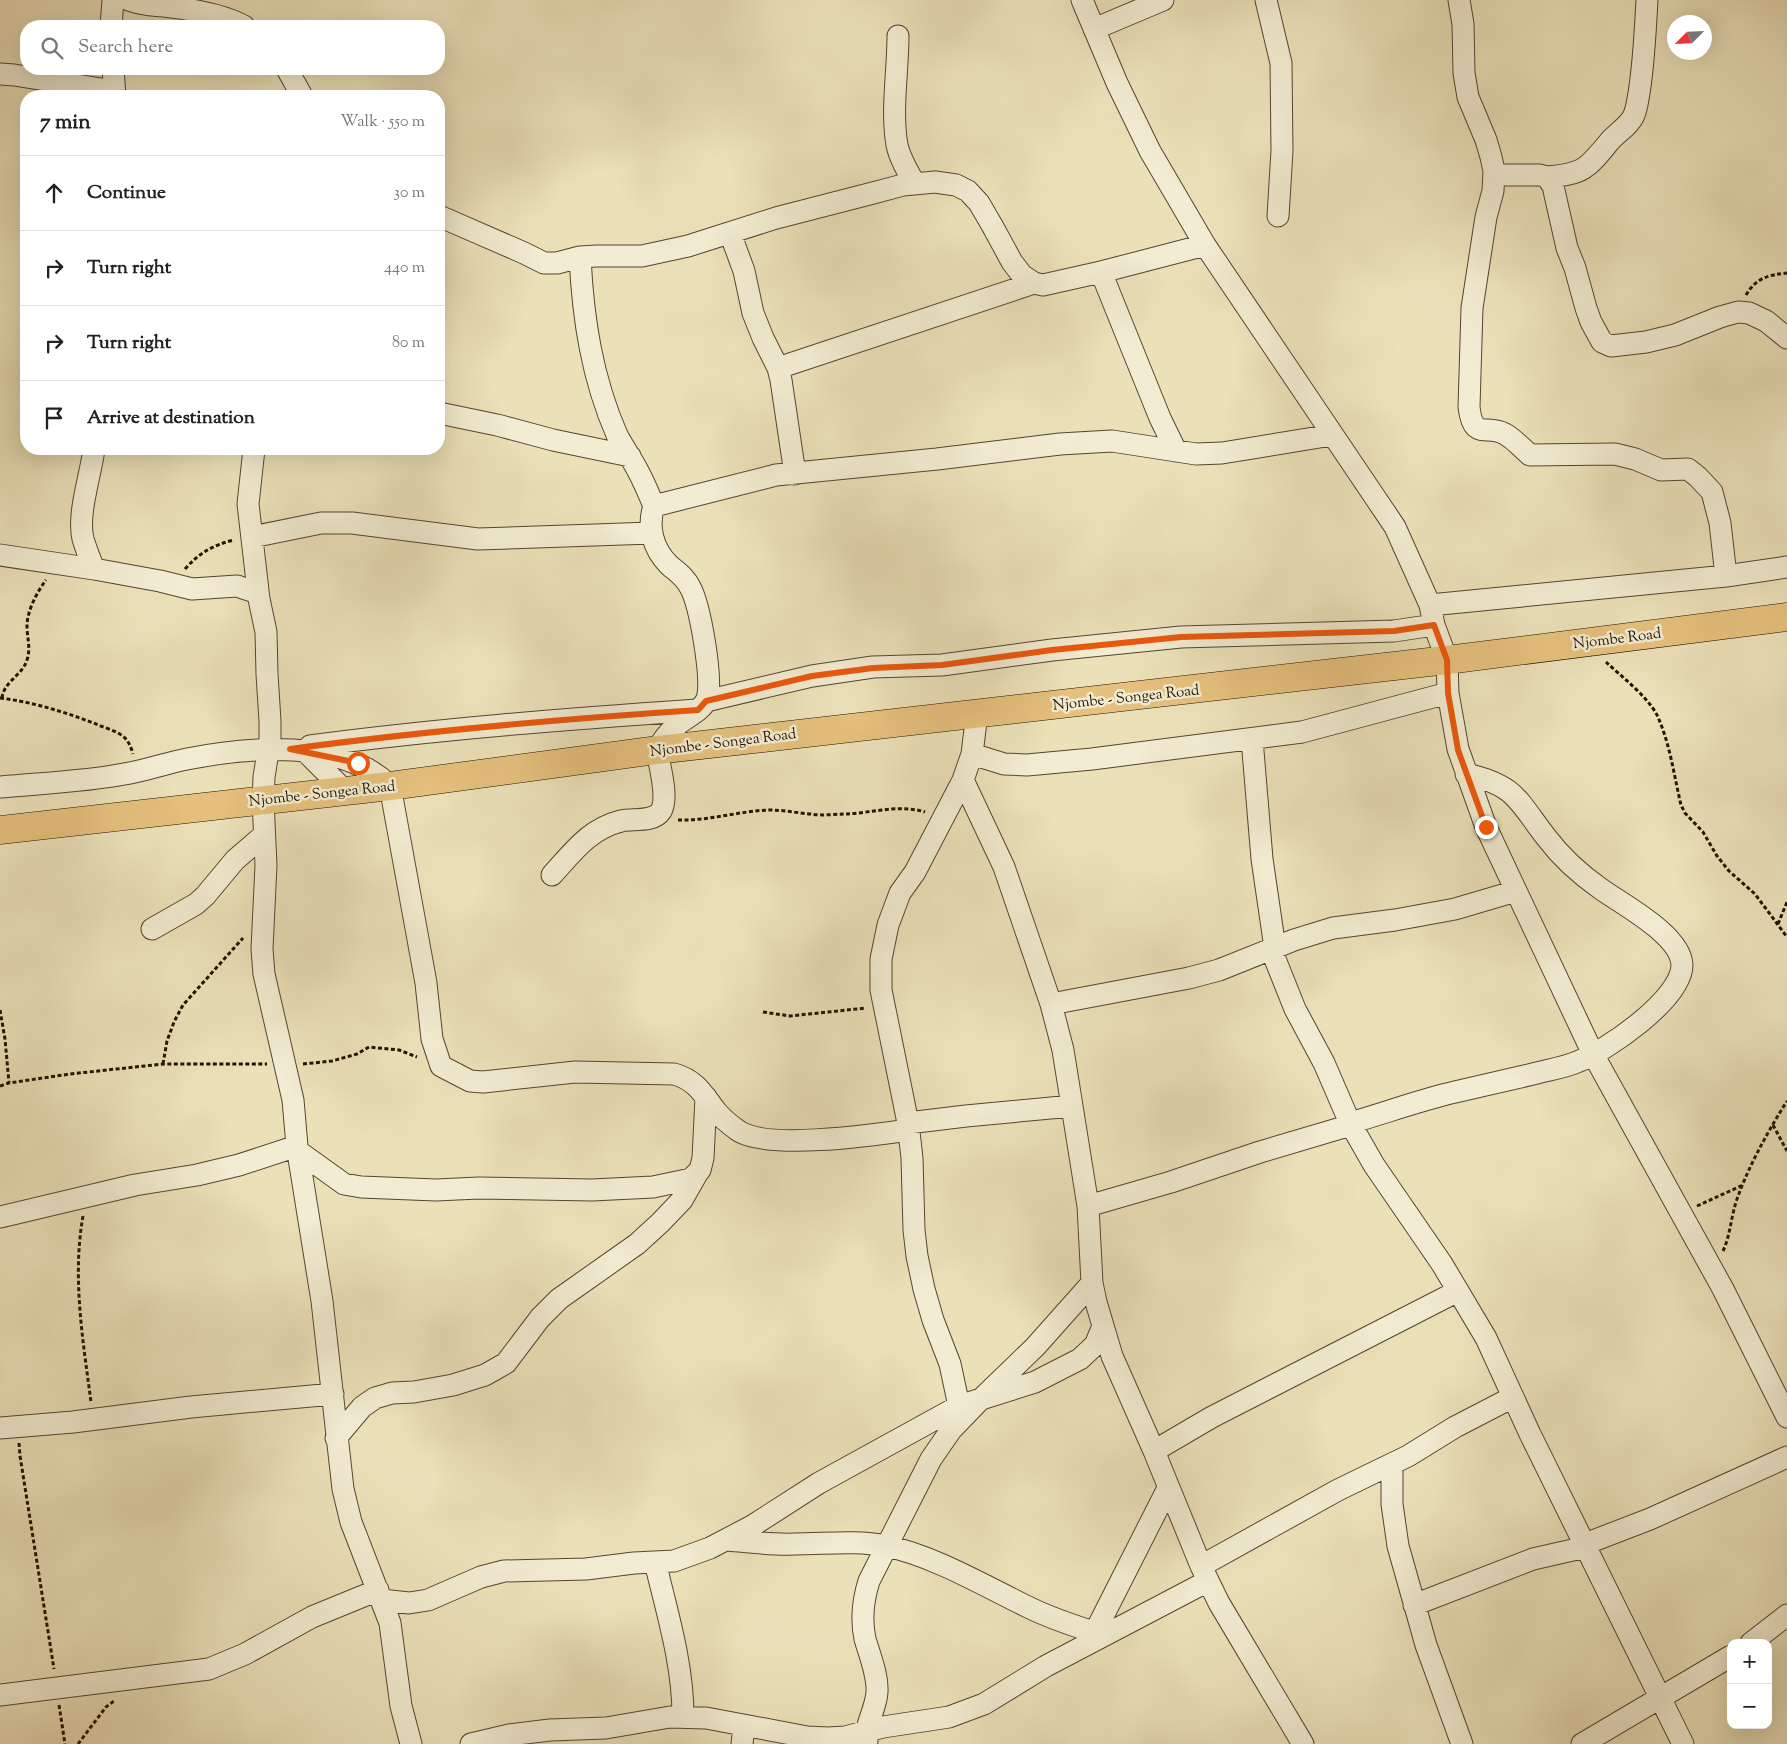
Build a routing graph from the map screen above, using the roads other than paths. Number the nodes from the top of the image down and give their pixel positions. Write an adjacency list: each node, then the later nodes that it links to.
1 (113, 0): 8 (street)
2 (129, 0): 9 (street)
3 (1082, 0): 10 (street)
4 (1163, 0): 10 (street)
5 (1266, 0): 21 (street)
6 (1459, 0): 18 (street)
7 (1647, 0): 19 (street)
8 (111, 20)
9 (228, 20)
10 (1094, 29): 24 (street)
11 (898, 36): 20 (street)
12 (0, 74): 15 (street)
13 (113, 75): 16 (street)
14 (290, 75): 17 (street)
15 (91, 90)
16 (114, 90)
17 (299, 90)
18 (1494, 175): 19 (street); 43 (street)
19 (1546, 177): 28 (street)
20 (915, 184): 23 (street); 27 (street)
21 (1278, 216)
22 (445, 219): 25 (street)
23 (730, 233): 25 (street); 29 (street)
24 (1205, 246): 26 (street); 31 (street)
25 (580, 257): 35 (street)
26 (1101, 272): 27 (street); 32 (street)
27 (1034, 283): 29 (street)
28 (1787, 338)
29 (778, 368): 36 (street)
30 (445, 414): 35 (street)
31 (1332, 435): 32 (street); 45 (street)
32 (1176, 451): 36 (street)
33 (93, 455): 42 (street)
34 (253, 455): 39 (street)
35 (630, 456): 37 (street)
36 (795, 474): 37 (street)
37 (654, 506): 38 (street)
38 (652, 533): 39 (street); 49 (street)
39 (252, 536): 44 (street)
40 (0, 556): 42 (street)
41 (1787, 567): 43 (street)
42 (94, 569): 44 (street)
43 (1726, 576): 45 (street)
44 (258, 593): 52 (street)
45 (1432, 615): 47 (street); 49 (street)
46 (1787, 617): 47 (highway, Njombe Road)
47 (1447, 660): 48 (street); 50 (highway, Njombe - Songea Road)
48 (1448, 693): 51 (street); 56 (street)
49 (702, 705): 53 (street); 54 (street)
50 (977, 713): 54 (highway, Njombe - Songea Road); 55 (street)
51 (1252, 739): 55 (street); 67 (street)
52 (267, 750): 53 (street); 59 (street); 61 (street)
53 (297, 750): 58 (street); 60 (street)
54 (656, 750): 58 (highway, Njombe - Songea Road); 64 (street)
55 (972, 754): 57 (street)
56 (1466, 774): 65 (street); 69 (street)
57 (963, 780): 68 (street); 73 (street)
58 (390, 786): 60 (highway, Njombe - Songea Road); 70 (street)
59 (0, 787)
60 (344, 790): 61 (highway, Njombe - Songea Road)
61 (263, 800): 62 (highway, Njombe - Songea Road); 63 (street)
62 (0, 830)
63 (264, 835): 66 (street); 74 (street)
64 (552, 875)
65 (1516, 891): 67 (street); 69 (street)
66 (152, 930)
67 (1273, 948): 68 (street); 72 (street)
68 (1051, 1004): 71 (street)
69 (1593, 1054): 72 (street); 84 (street)
70 (706, 1097): 73 (street); 75 (street)
71 (1072, 1106): 73 (street); 76 (street)
72 (1350, 1124): 76 (street); 79 (street)
73 (909, 1127): 83 (street)
74 (298, 1148): 75 (street); 77 (street); 81 (street)
75 (700, 1170): 86 (street)
76 (1088, 1206): 78 (street)
77 (0, 1217)
78 (1092, 1282): 80 (street); 83 (street)
79 (1458, 1291): 82 (street); 87 (street)
80 (1103, 1326): 83 (street); 87 (street)
81 (333, 1394): 85 (street); 86 (street)
82 (1513, 1397): 89 (street); 92 (street)
83 (969, 1404): 91 (street); 93 (street)
84 (1787, 1417)
85 (10, 1427)
86 (336, 1438): 96 (street)
87 (1154, 1451): 90 (street)
88 (1787, 1458): 92 (street)
89 (1392, 1464): 95 (street); 97 (street)
90 (1168, 1488): 95 (street); 99 (street)
91 (727, 1540): 93 (street); 94 (street)
92 (1585, 1545): 97 (street); 103 (street)
93 (886, 1546): 99 (street); 107 (street)
94 (655, 1562): 96 (street); 104 (street)
95 (1204, 1574): 99 (street); 108 (street)
96 (379, 1595): 102 (street); 109 (street)
97 (1414, 1605): 111 (street)
98 (1787, 1615): 100 (street)
99 (1099, 1634): 107 (street)
100 (1756, 1639)
101 (1727, 1658): 103 (street)
102 (0, 1695)
103 (1659, 1698): 112 (street); 113 (street)
104 (683, 1716): 105 (street); 106 (street)
105 (743, 1735): 107 (street)
106 (550, 1737): 110 (street)
107 (866, 1738)
108 (1297, 1742)
109 (411, 1744)
110 (471, 1744)
111 (1462, 1744)
112 (1582, 1744)
113 (1683, 1744)

